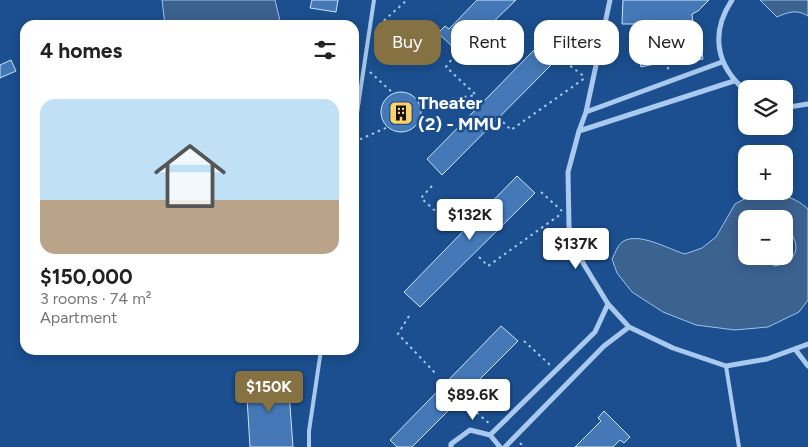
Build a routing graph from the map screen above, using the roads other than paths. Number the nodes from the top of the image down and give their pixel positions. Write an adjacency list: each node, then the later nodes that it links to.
1 (374, 0): 7 (lane)
2 (610, 0): 10 (street)
3 (732, 0): 4 (street)
4 (722, 62): 5 (street); 10 (street)
5 (734, 81): 6 (street); 11 (street)
6 (738, 84)
7 (359, 100)
8 (808, 104): 9 (street)
9 (793, 106)
10 (586, 112): 11 (street)
11 (579, 131): 12 (street)
12 (608, 304): 13 (street); 19 (street)
13 (629, 328): 17 (street); 23 (street)
14 (808, 344): 15 (street)
15 (795, 348): 17 (street); 18 (street)
16 (320, 355): 20 (lane)
17 (726, 366): 24 (lane)
18 (808, 366)
19 (490, 435): 21 (street); 22 (street)
20 (309, 447)
21 (451, 447)
22 (500, 447)
23 (505, 447)
24 (739, 447)

